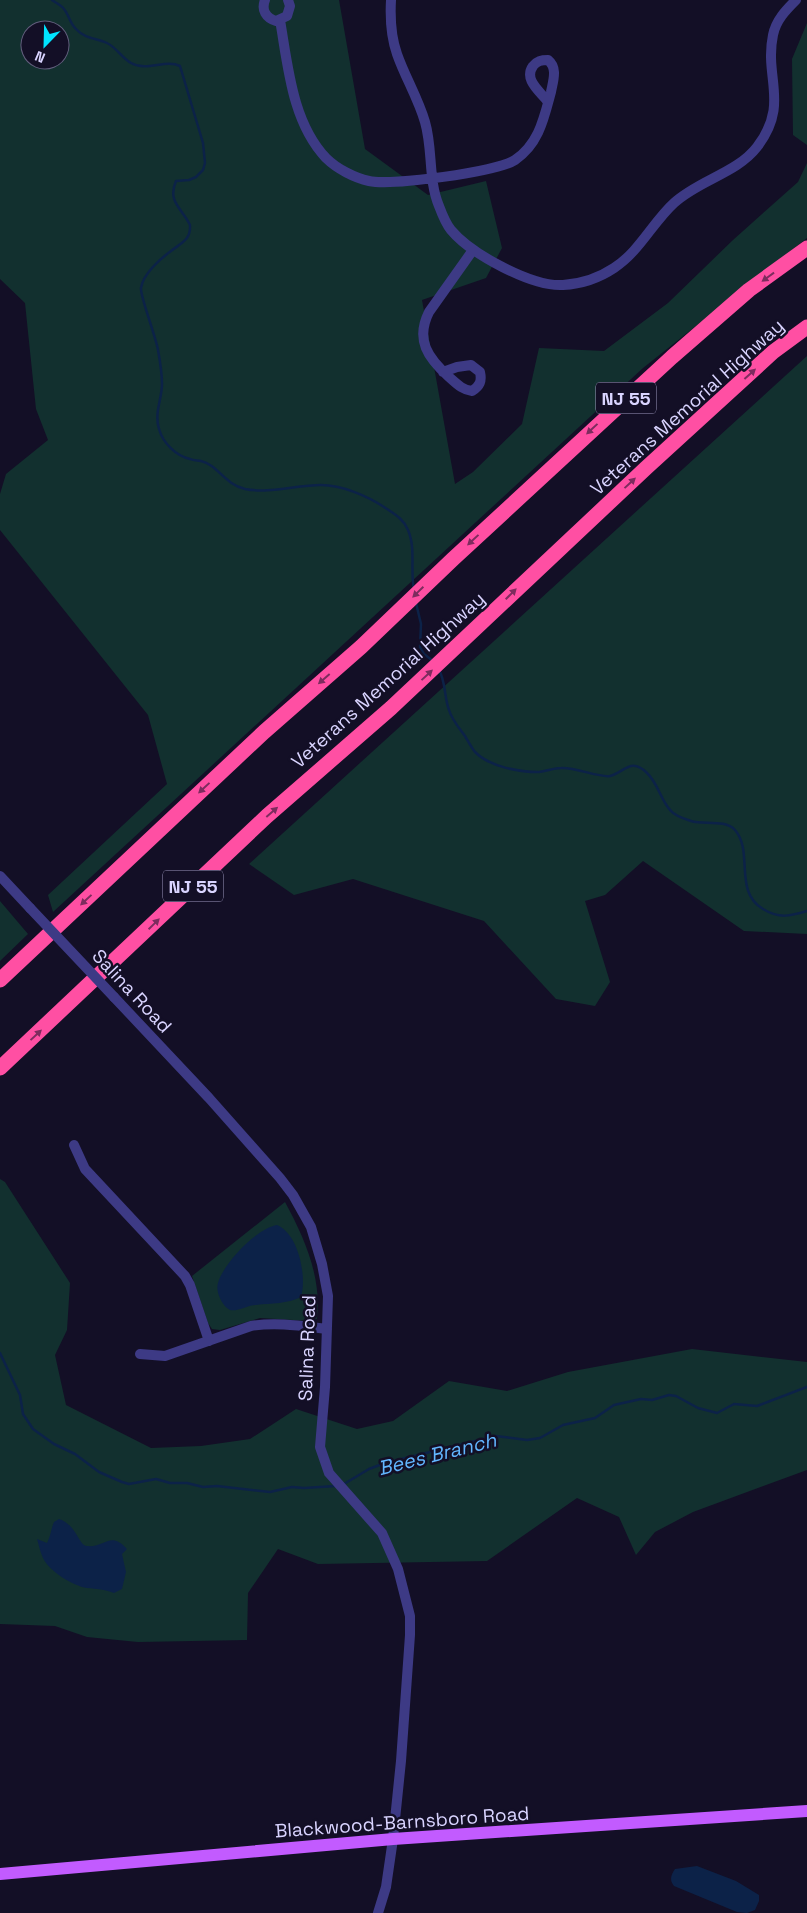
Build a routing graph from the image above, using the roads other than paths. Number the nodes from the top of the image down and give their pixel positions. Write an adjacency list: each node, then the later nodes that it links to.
1 (265, 0): 5 (street)
2 (288, 0): 5 (street)
3 (391, 0): 7 (street)
4 (796, 0): 9 (street)
5 (280, 20): 7 (street)
6 (548, 102): 7 (street)
7 (433, 177): 9 (street)
8 (807, 248): 13 (highway, NJ 55, one-way to 13)
9 (474, 250): 11 (street)
10 (807, 327): 14 (highway, Veterans Memorial Highway / NJ 55, one-way to 10)
11 (443, 372)
12 (0, 876): 16 (street, Salina Road, bridge)
13 (0, 980)
14 (0, 1068)
15 (74, 1145): 17 (street)
16 (327, 1329): 17 (street); 20 (street, Salina Road)
17 (209, 1341): 18 (street)
18 (140, 1354)
19 (807, 1811): 20 (main road, Blackwood-Barnsboro Road)
20 (393, 1840): 21 (main road, Blackwood-Barnsboro Road); 22 (street, Salina Road)
21 (0, 1874)
22 (378, 1913)

